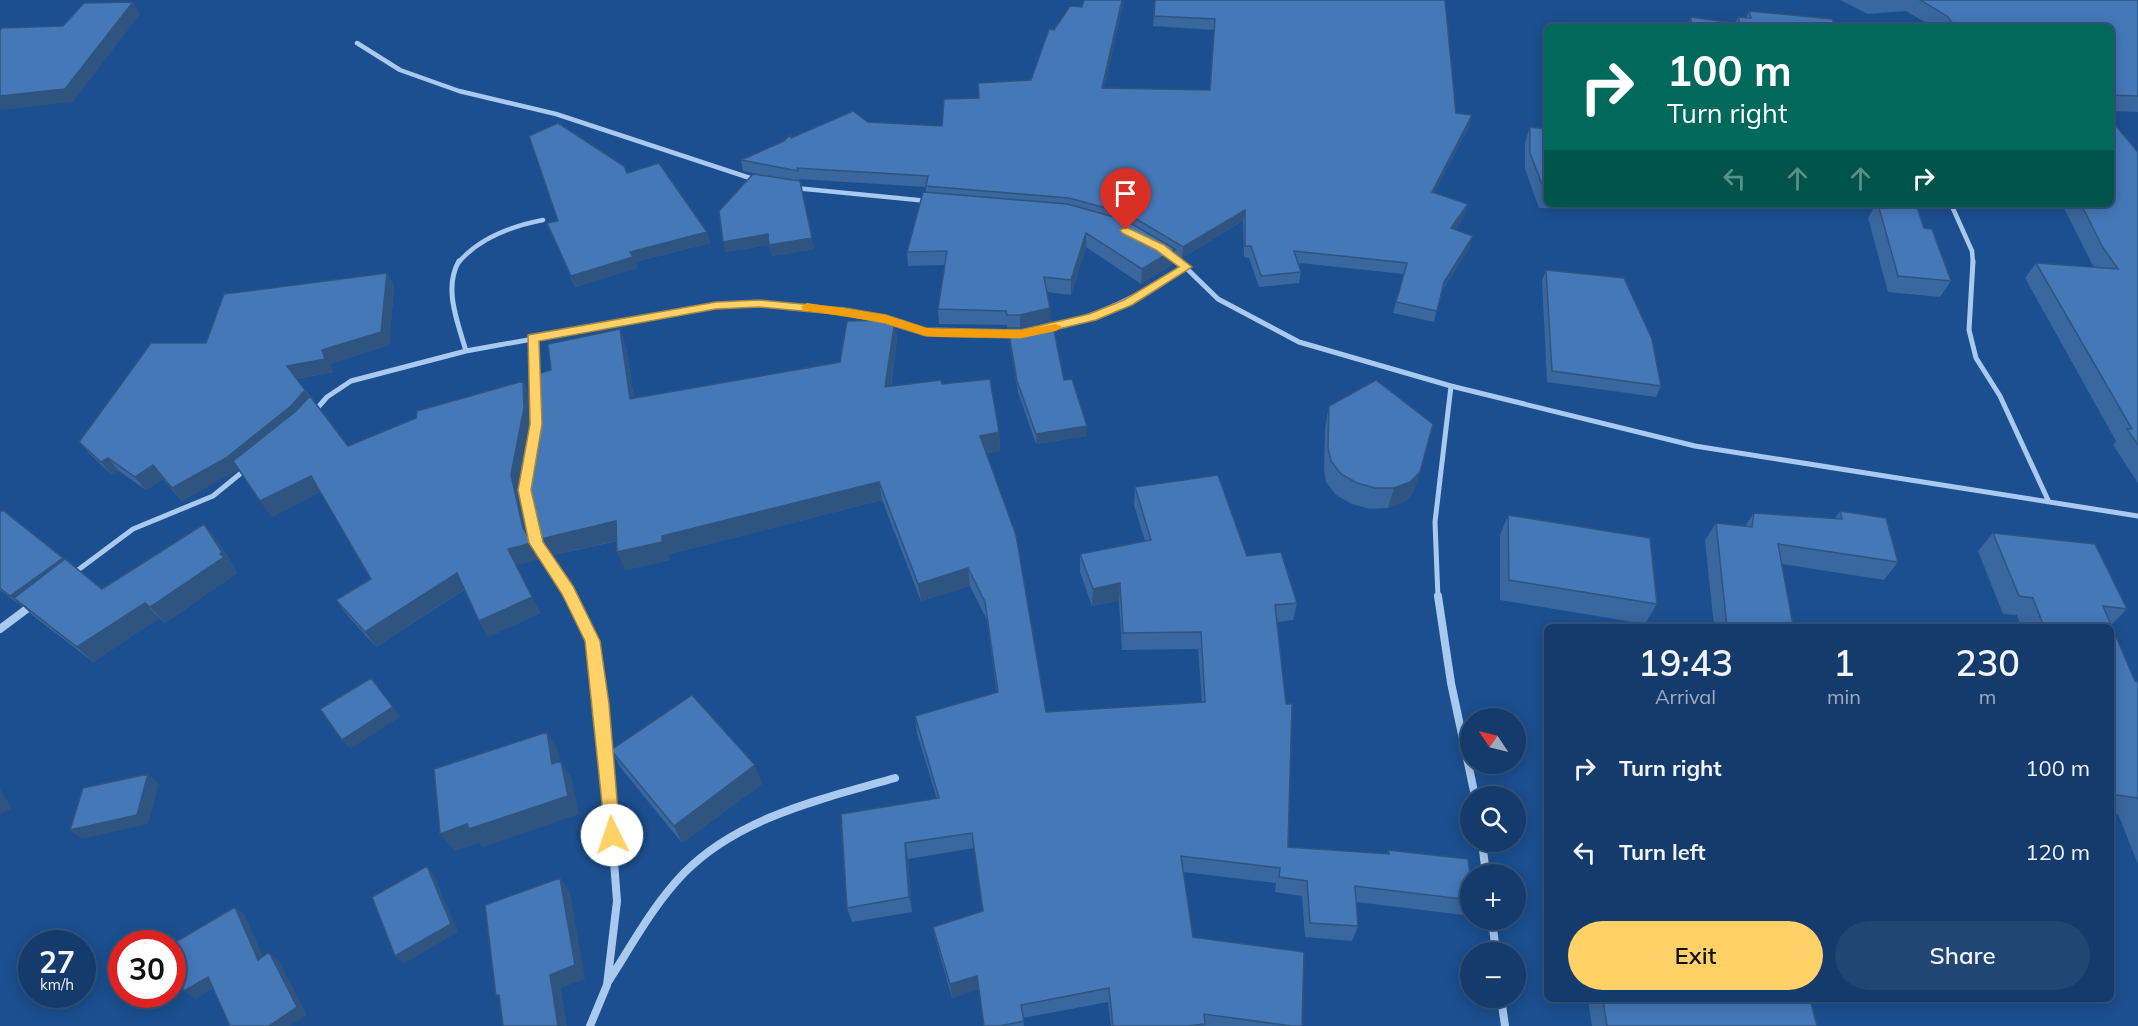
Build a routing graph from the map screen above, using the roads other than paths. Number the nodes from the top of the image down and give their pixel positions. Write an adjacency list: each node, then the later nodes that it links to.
1 (357, 43): 2 (street)
2 (764, 182)
3 (791, 187): 4 (street)
4 (934, 202)
5 (1952, 207): 17 (street)
6 (543, 220): 12 (street)
7 (1160, 248): 8 (street)
8 (1187, 267): 9 (street); 13 (street)
9 (1040, 331)
10 (1021, 334): 11 (street)
11 (532, 338): 12 (street); 14 (street)
12 (466, 351): 15 (street)
13 (1451, 386): 17 (street); 24 (street)
14 (535, 392)
15 (311, 415)
16 (249, 467): 20 (street)
17 (2048, 500): 19 (street)
18 (529, 511): 25 (street)
19 (2138, 516)
20 (67, 579)
21 (38, 600): 22 (street)
22 (0, 629)
23 (895, 778): 25 (street)
24 (1473, 786)
25 (607, 985): 27 (street)
26 (1503, 1008): 28 (street)
27 (590, 1026)
28 (1505, 1026)

